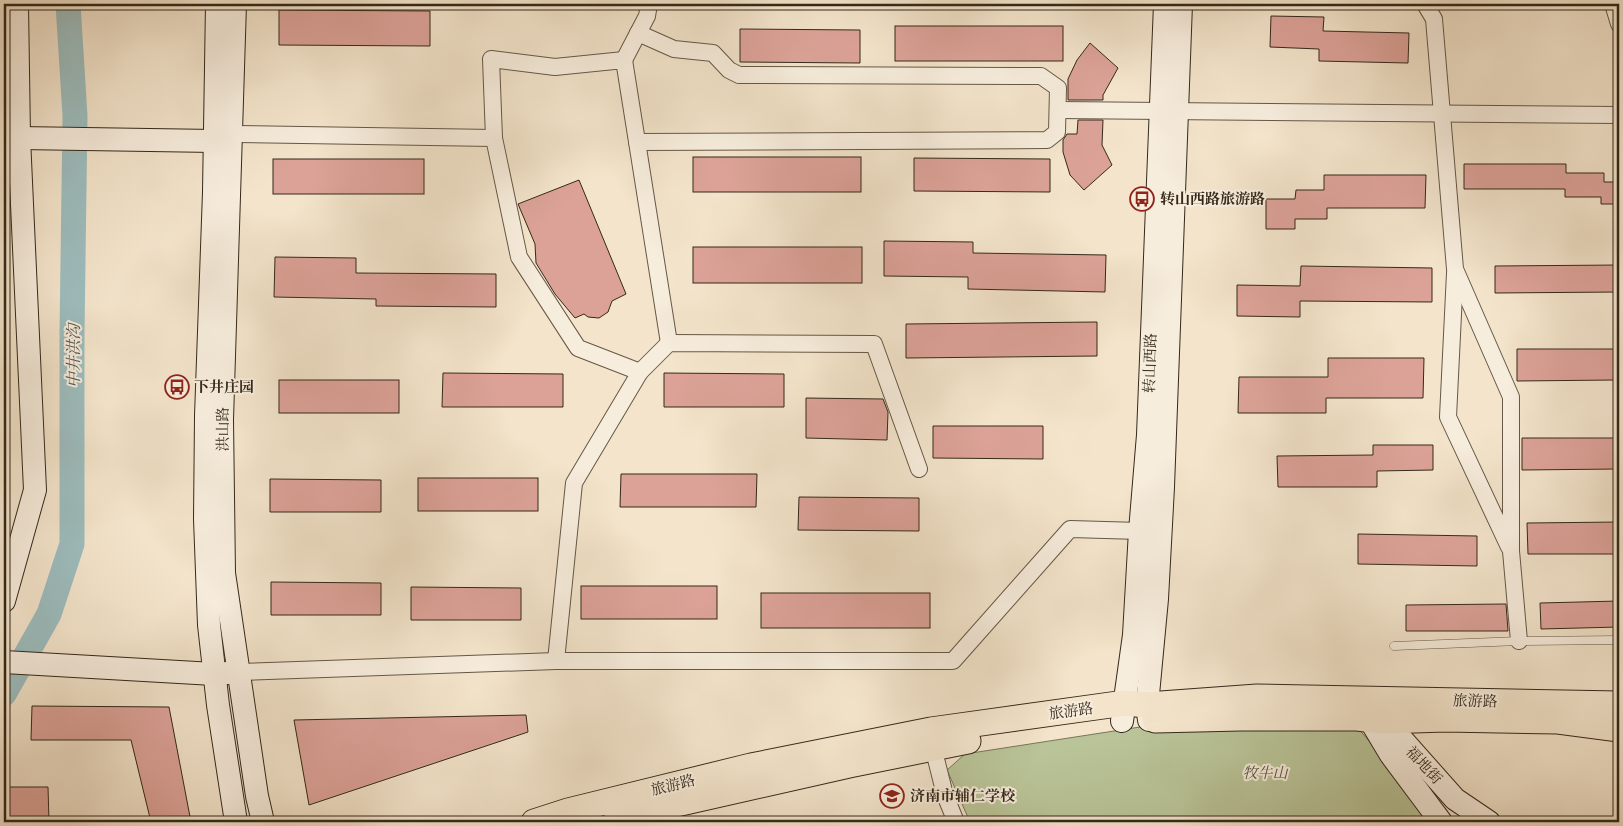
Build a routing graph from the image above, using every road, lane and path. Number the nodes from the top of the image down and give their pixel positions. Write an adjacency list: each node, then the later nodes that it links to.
1 (17, 4): 19 (main road)
2 (217, 4): 17 (main road, 洪山路)
3 (235, 4): 17 (main road, 洪山路)
4 (649, 4): 11 (street)
5 (1165, 4): 14 (main road, 转山西路)
6 (1181, 4): 14 (main road, 转山西路)
7 (1425, 4): 9 (street)
8 (1613, 4): 10 (street)
9 (1435, 11): 15 (street)
10 (1619, 24)
11 (638, 33): 12 (street); 13 (street)
12 (624, 60): 18 (street); 20 (street)
13 (1058, 110): 14 (street); 20 (street)
14 (1169, 112): 15 (street); 25 (main road, 转山西路); 36 (main road, 转山西路)
15 (1442, 113): 16 (street); 21 (street)
16 (1619, 114)
17 (223, 138): 18 (street); 19 (main road); 33 (main road, 洪山路); 34 (main road, 洪山路)
18 (494, 138): 23 (street)
19 (16, 140): 27 (main road)
20 (637, 142): 22 (street)
21 (1455, 269): 26 (street); 26 (street)
22 (669, 343): 23 (street); 24 (street)
23 (640, 372): 31 (street)
24 (919, 469)
25 (1140, 531): 31 (street); 36 (main road, 转山西路)
26 (1510, 552): 29 (street)
27 (4, 601)
28 (1619, 640): 29 (lane)
29 (1518, 641): 30 (lane)
30 (1394, 646)
31 (556, 661): 33 (street)
32 (4, 662): 34 (main road)
33 (239, 672): 34 (main road); 41 (main road, 洪山路)
34 (214, 674): 40 (main road, 洪山路)
35 (1619, 704): 37 (main road, 旅游路)
36 (1136, 712): 37 (main road, 旅游路); 39 (main road, 旅游路); 42 (main road, 旅游路)
37 (1373, 713): 38 (main road, 旅游路); 45 (main road); 46 (main road, 福地街)
38 (1619, 729)
39 (933, 747): 43 (main road, 旅游路); 44 (street)
40 (236, 822)
41 (263, 822)
42 (534, 822)
43 (616, 822)
44 (956, 822)
45 (1441, 822)
46 (1489, 822)

